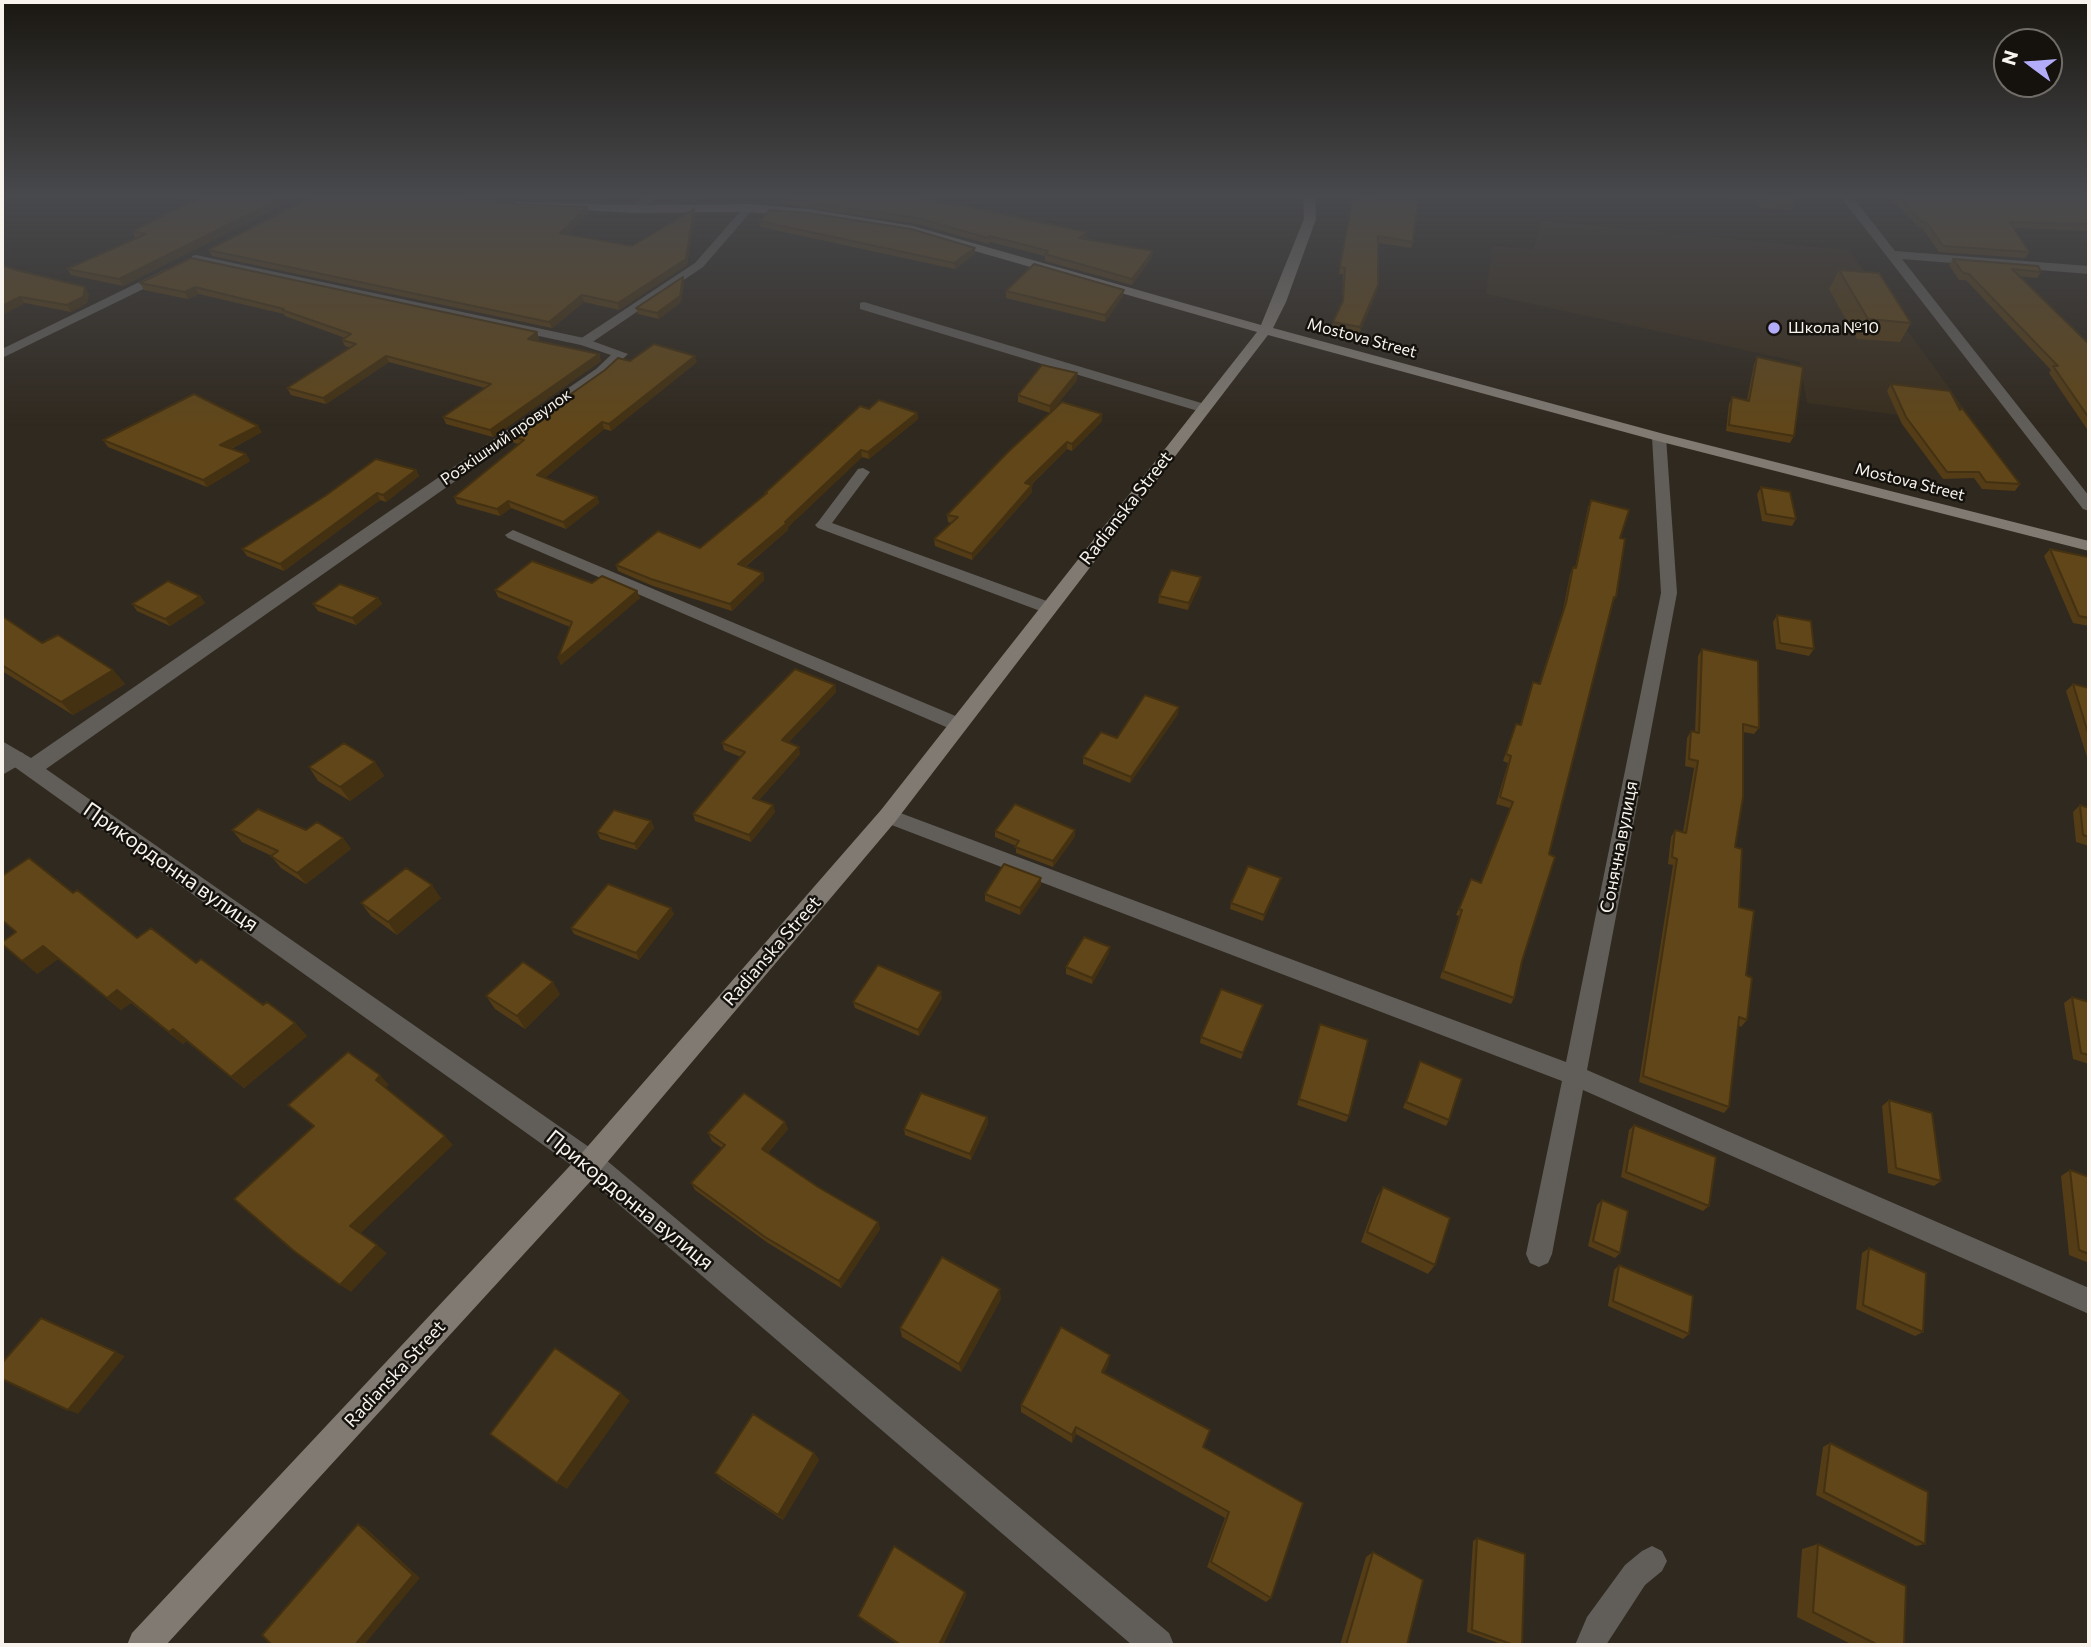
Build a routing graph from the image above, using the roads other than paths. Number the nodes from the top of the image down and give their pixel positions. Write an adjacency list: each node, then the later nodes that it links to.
1 (166, 273): 10 (street)
2 (264, 273): 9 (street, Розкішний провулок)
3 (687, 273): 9 (lane)
4 (1064, 273): 8 (street, Mostova Street)
5 (1290, 273): 8 (street, Radianska Street)
6 (1905, 273): 14 (street)
7 (864, 306): 11 (lane)
8 (1265, 330): 11 (street, Radianska Street); 12 (street, Mostova Street)
9 (583, 342): 19 (street, Розкішний провулок)
10 (2, 354)
11 (1203, 408): 17 (street, Radianska Street)
12 (1659, 437): 16 (street, Mostova Street); 21 (lane, Сонячна вулиця)
13 (863, 472): 17 (lane)
14 (2089, 506)
15 (513, 535): 18 (lane)
16 (2089, 546)
17 (1049, 608): 18 (street, Radianska Street)
18 (959, 725): 20 (street, Radianska Street)
19 (13, 761): 22 (street, Прикордонна вулиця)
20 (888, 817): 21 (lane); 22 (street, Radianska Street)
21 (1574, 1075): 23 (lane, Сонячна вулиця); 24 (lane)
22 (590, 1163): 26 (street, Radianska Street); 27 (street, Прикордонна вулиця)
23 (1539, 1254)
24 (2089, 1301)
25 (1652, 1561): 28 (lane)
26 (145, 1645)
27 (1157, 1645)
28 (1590, 1645)

